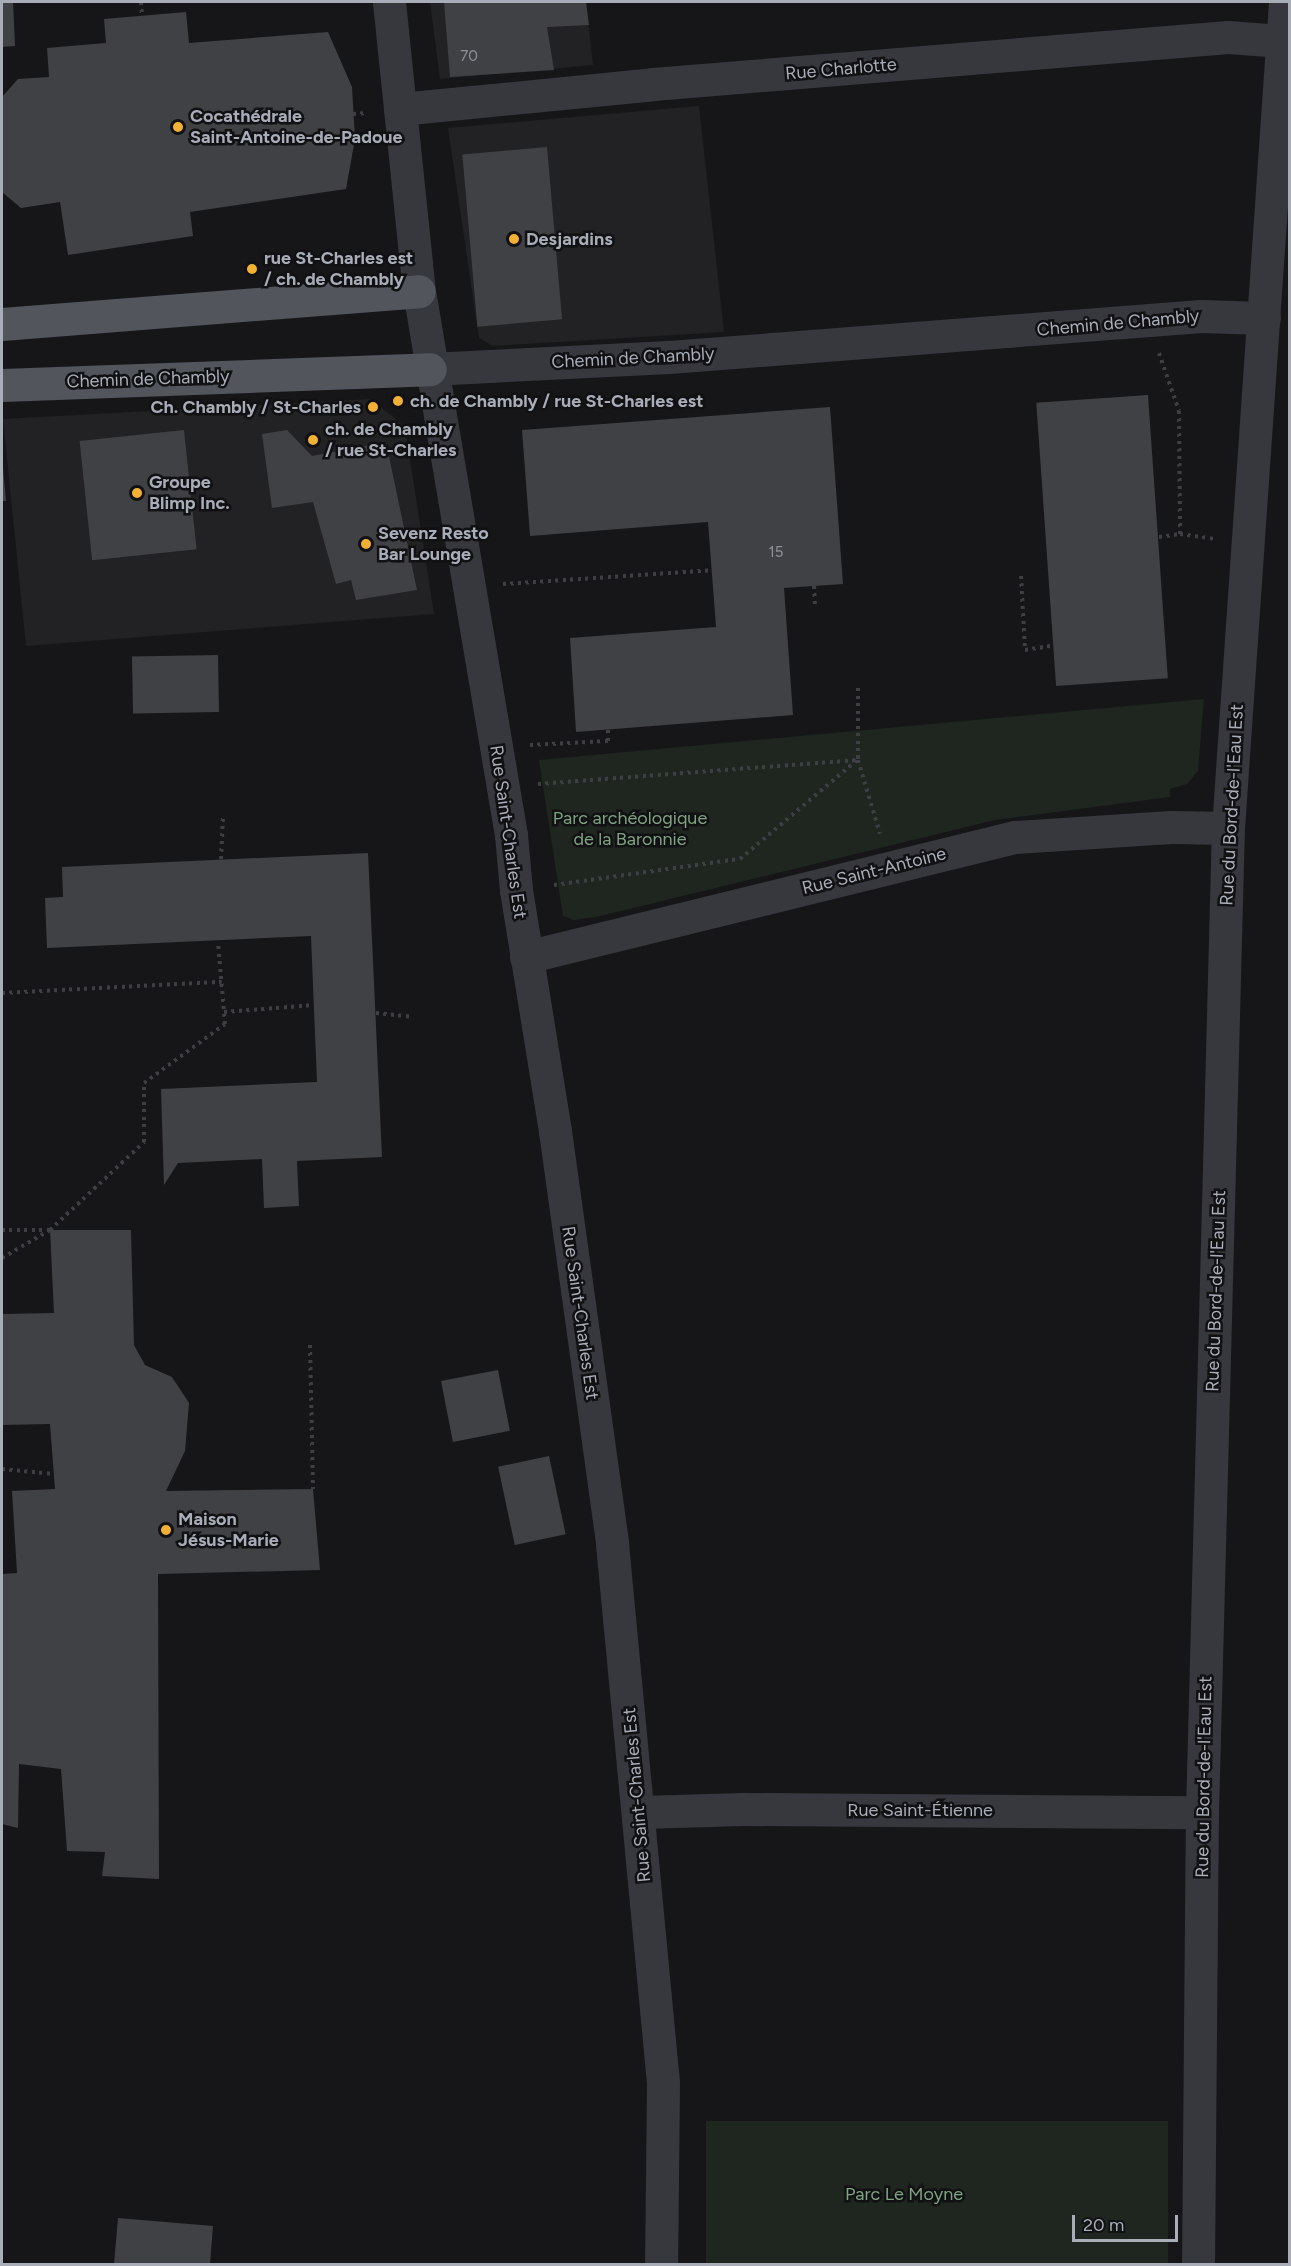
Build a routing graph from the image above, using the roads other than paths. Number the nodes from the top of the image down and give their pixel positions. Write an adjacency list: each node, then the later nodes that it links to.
1 (388, 2): 4 (street, Rue Saint-Charles Est)
2 (1285, 2): 3 (street, Rue du Bord-de-l'Eau Est)
3 (1282, 41): 4 (street, Rue Charlotte); 6 (street, Rue du Bord-de-l'Eau Est)
4 (400, 109): 5 (street, Rue Saint-Charles Est)
5 (419, 291): 7 (main road); 8 (street, Rue Saint-Charles Est)
6 (1264, 318): 8 (street, Chemin de Chambly); 10 (street, Rue du Bord-de-l'Eau Est)
7 (2, 324)
8 (430, 369): 9 (main road, Chemin de Chambly); 11 (street, Rue Saint-Charles Est)
9 (2, 385)
10 (1228, 828): 11 (street, Rue Saint-Antoine); 13 (street, Rue du Bord-de-l'Eau Est)
11 (526, 957): 12 (street, Rue Saint-Charles Est)
12 (639, 1812): 13 (street, Rue Saint-Étienne); 14 (street, Rue Saint-Charles Est)
13 (1202, 1812): 15 (street, Rue du Bord-de-l'Eau Est)
14 (661, 2265)
15 (1198, 2265)

